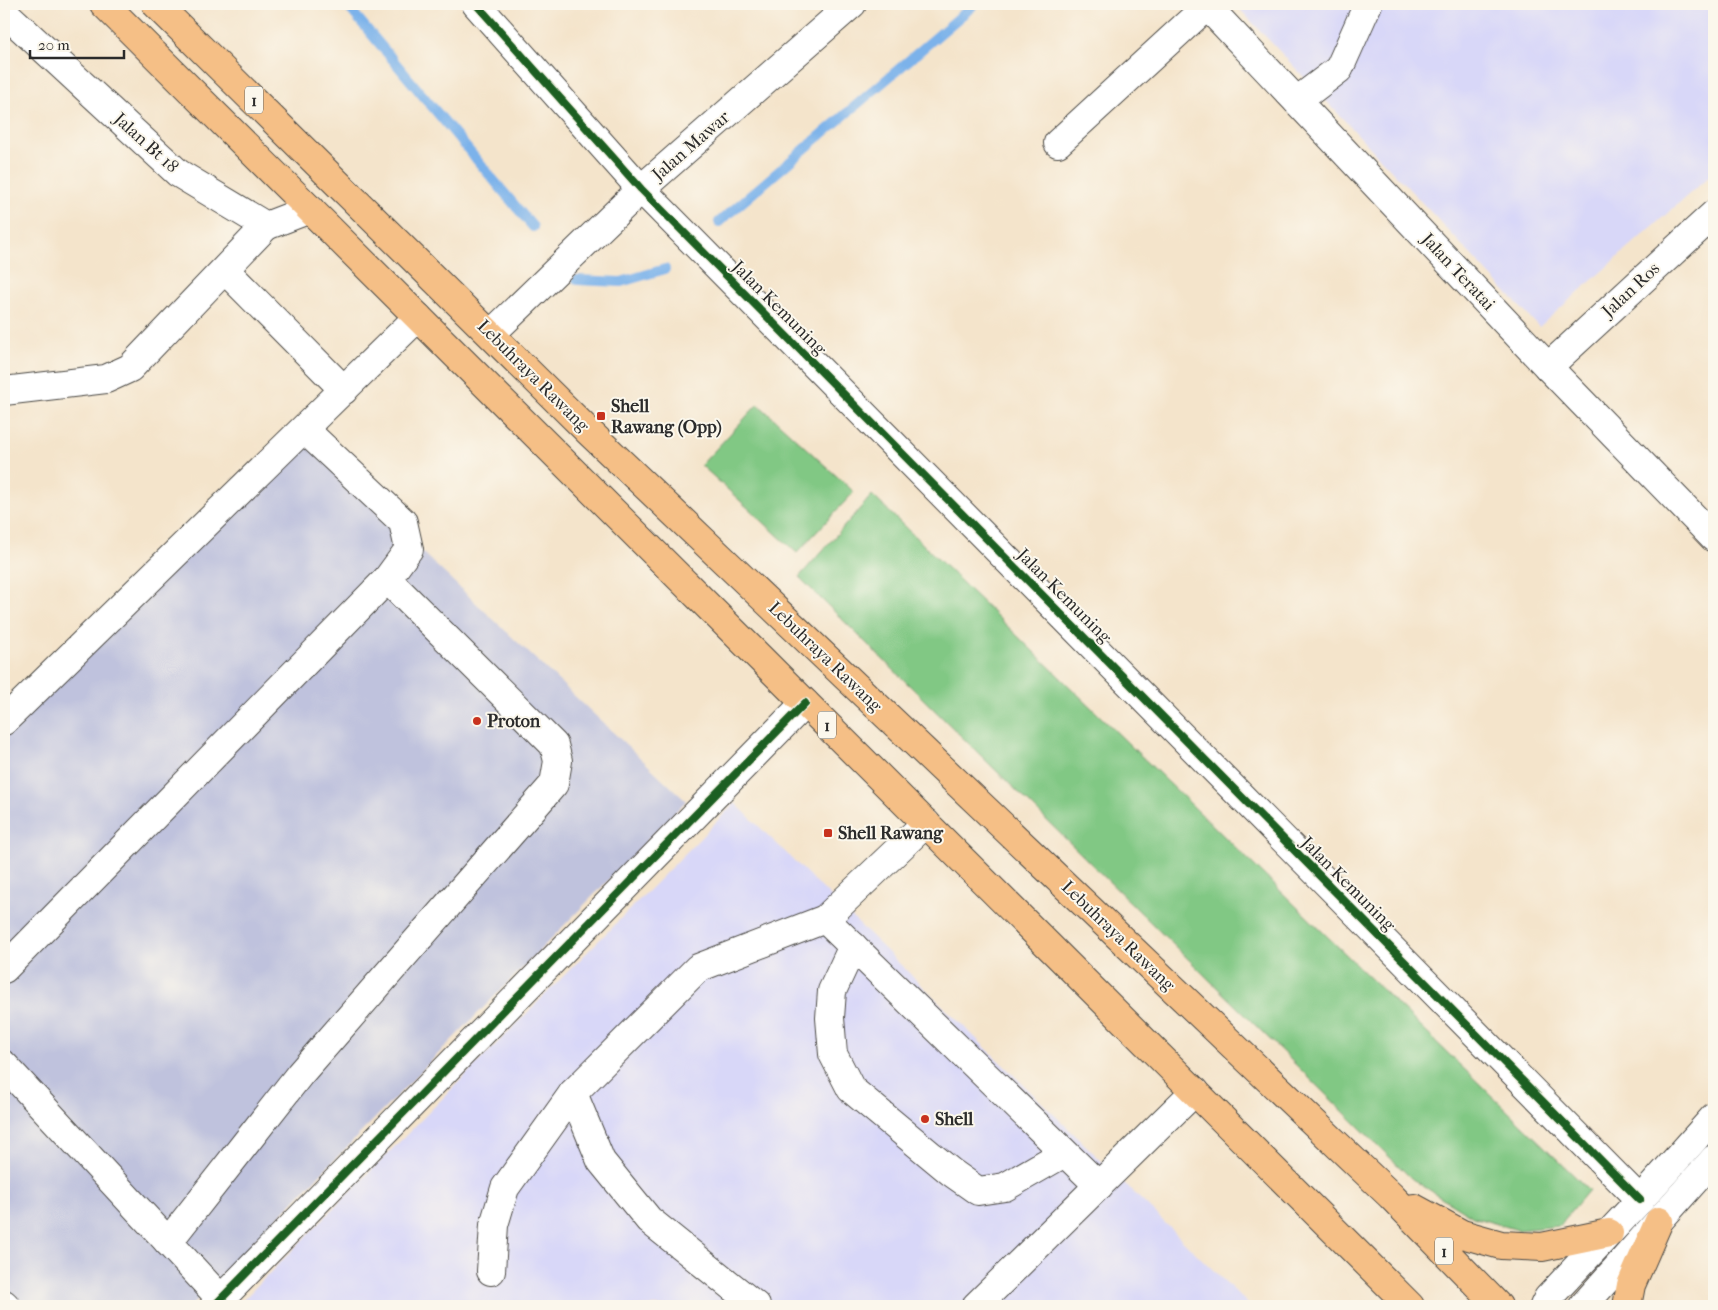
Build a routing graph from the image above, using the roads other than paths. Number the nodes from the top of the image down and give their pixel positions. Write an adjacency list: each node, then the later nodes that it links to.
1 (104, 4): 11 (main road, 1)
2 (156, 4): 16 (main road, Lebuhraya Rawang / 1)
3 (476, 4): 10 (street, Jalan Kemuning)
4 (852, 4): 10 (street, Jalan Mawar)
5 (1368, 4): 8 (street)
6 (1206, 5): 8 (street, Jalan Teratai); 9 (street)
7 (4, 12): 13 (street, Jalan Bt 18)
8 (1297, 101): 17 (street, Jalan Teratai)
9 (1058, 143)
10 (641, 190): 16 (street, Jalan Mawar); 37 (street, Jalan Kemuning)
11 (310, 209): 13 (street); 15 (main road, 1)
12 (1714, 214): 17 (street, Jalan Ros)
13 (266, 226): 14 (street)
14 (225, 270): 18 (street); 19 (street)
15 (418, 317): 18 (street); 23 (main road, 1)
16 (491, 334): 36 (main road, Lebuhraya Rawang / 1)
17 (1548, 367): 21 (street, Jalan Teratai)
18 (344, 390): 20 (street)
19 (4, 391)
20 (304, 429): 22 (street); 24 (street)
21 (1714, 538)
22 (387, 579): 28 (street); 40 (street)
23 (805, 703): 25 (main road, 1); 42 (street)
24 (4, 721)
25 (926, 823): 26 (street); 30 (main road, 1)
26 (825, 918): 27 (street); 31 (street)
27 (853, 946): 33 (street); 33 (street)
28 (4, 969)
29 (4, 1066): 40 (street)
30 (1195, 1091): 35 (street); 43 (main road, 1)
31 (573, 1093): 41 (street); 44 (street)
32 (1714, 1117): 37 (street)
33 (1064, 1153): 35 (street)
34 (1714, 1159): 38 (street)
35 (1098, 1186): 45 (street)
36 (1391, 1196): 39 (main road); 46 (main road, Lebuhraya Rawang / 1)
37 (1640, 1200): 39 (street)
38 (1659, 1221): 48 (street); 49 (main road)
39 (1609, 1233): 47 (street)
40 (168, 1242): 42 (street)
41 (491, 1271)
42 (217, 1303)
43 (1412, 1304)
44 (756, 1306)
45 (976, 1306)
46 (1498, 1306)
47 (1544, 1306)
48 (1583, 1306)
49 (1627, 1306)

